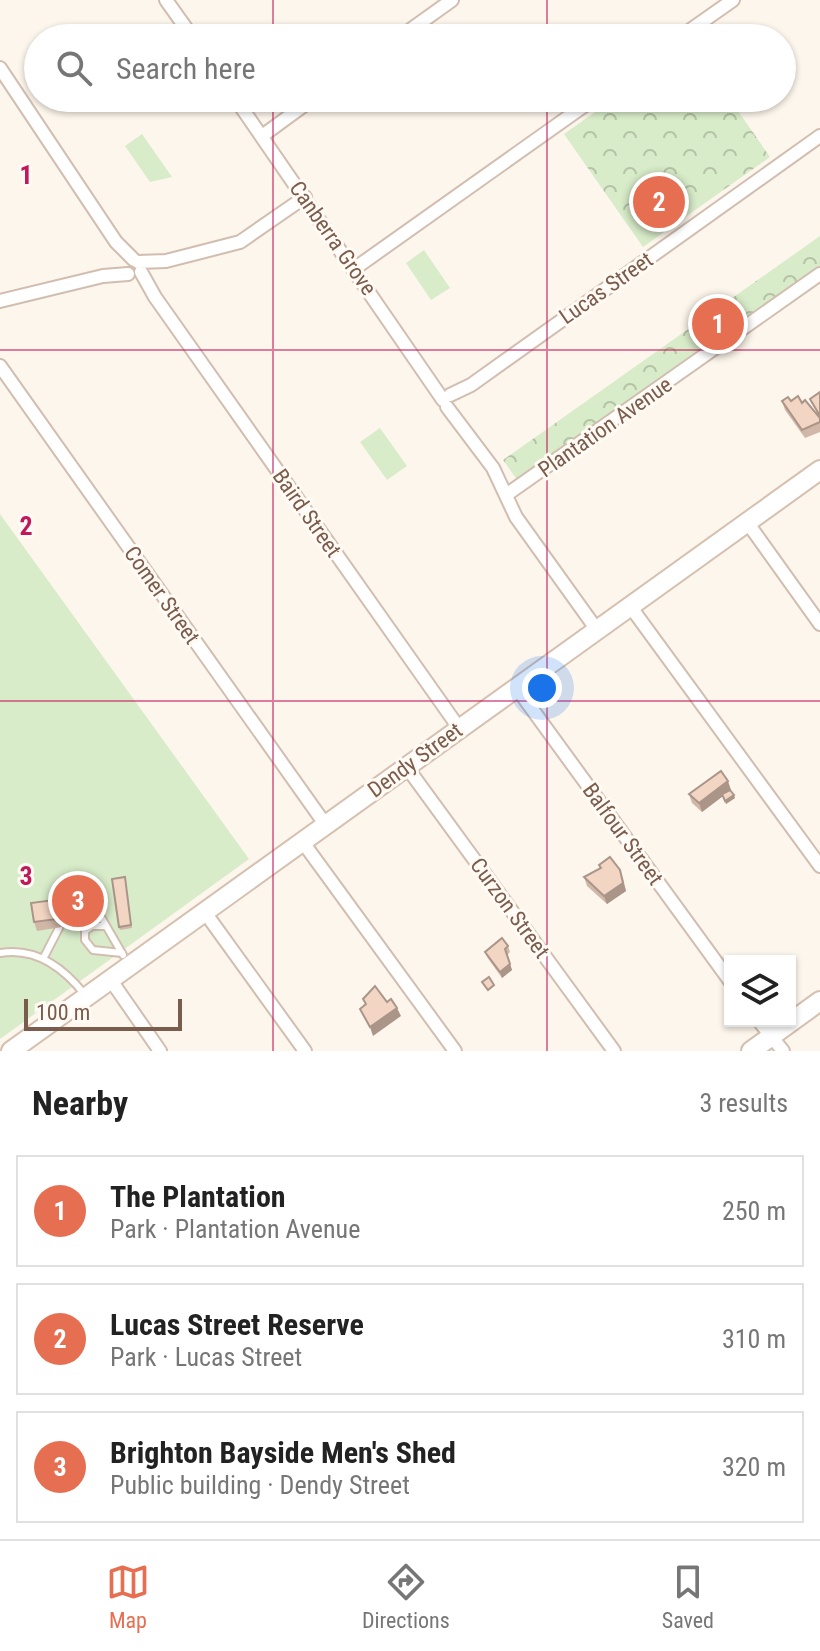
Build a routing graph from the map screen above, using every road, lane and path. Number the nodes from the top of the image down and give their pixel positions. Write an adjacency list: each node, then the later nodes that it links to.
1 (166, 0): 4 (street)
2 (452, 0): 5 (street)
3 (733, 0): 6 (street)
4 (183, 24)
5 (419, 24)
6 (699, 24)
7 (0, 68): 8 (street, Baird Street)
8 (24, 104)
9 (29, 112): 16 (street, Baird Street)
10 (245, 112): 13 (street, Canberra Grove)
11 (295, 112): 13 (street)
12 (575, 112): 17 (street)
13 (262, 136): 15 (street, Canberra Grove)
14 (820, 136): 21 (street, Lucas Street)
15 (305, 197): 16 (street); 17 (street, Canberra Grove)
16 (133, 269): 19 (street); 29 (street, Baird Street)
17 (354, 269): 21 (street, Canberra Grove)
18 (820, 274): 23 (street, Plantation Avenue)
19 (0, 301)
20 (0, 366): 31 (street, Comer Street)
21 (450, 400): 23 (street, Canberra Grove)
22 (820, 470): 24 (street, Dendy Street)
23 (506, 495): 27 (street, Canberra Grove)
24 (747, 522): 25 (street, Dendy Street); 26 (street)
25 (630, 606): 27 (street, Dendy Street); 33 (street)
26 (820, 624)
27 (597, 630): 28 (street, Dendy Street)
28 (516, 687): 29 (street, Dendy Street); 41 (street, Balfour Street)
29 (459, 728): 30 (street, Dendy Street)
30 (406, 766): 31 (street, Dendy Street); 51 (street, Curzon Street)
31 (325, 824): 32 (street, Dendy Street)
32 (302, 841): 34 (street, Dendy Street); 50 (street)
33 (820, 866)
34 (204, 911): 40 (street, Dendy Street); 49 (street)
35 (101, 917): 36 (lane)
36 (106, 926): 40 (lane); 40 (lane)
37 (59, 928): 39 (lane)
38 (0, 953): 39 (lane)
39 (43, 959): 43 (lane)
40 (126, 959): 42 (street, Dendy Street)
41 (724, 973)
42 (110, 979): 43 (street, Dendy Street); 48 (street)
43 (86, 997): 47 (street, Dendy Street)
44 (820, 1001): 46 (street)
45 (764, 1027): 46 (street)
46 (777, 1044): 52 (street)
47 (11, 1051)
48 (160, 1051)
49 (305, 1051)
50 (455, 1051)
51 (614, 1051)
52 (751, 1051)

